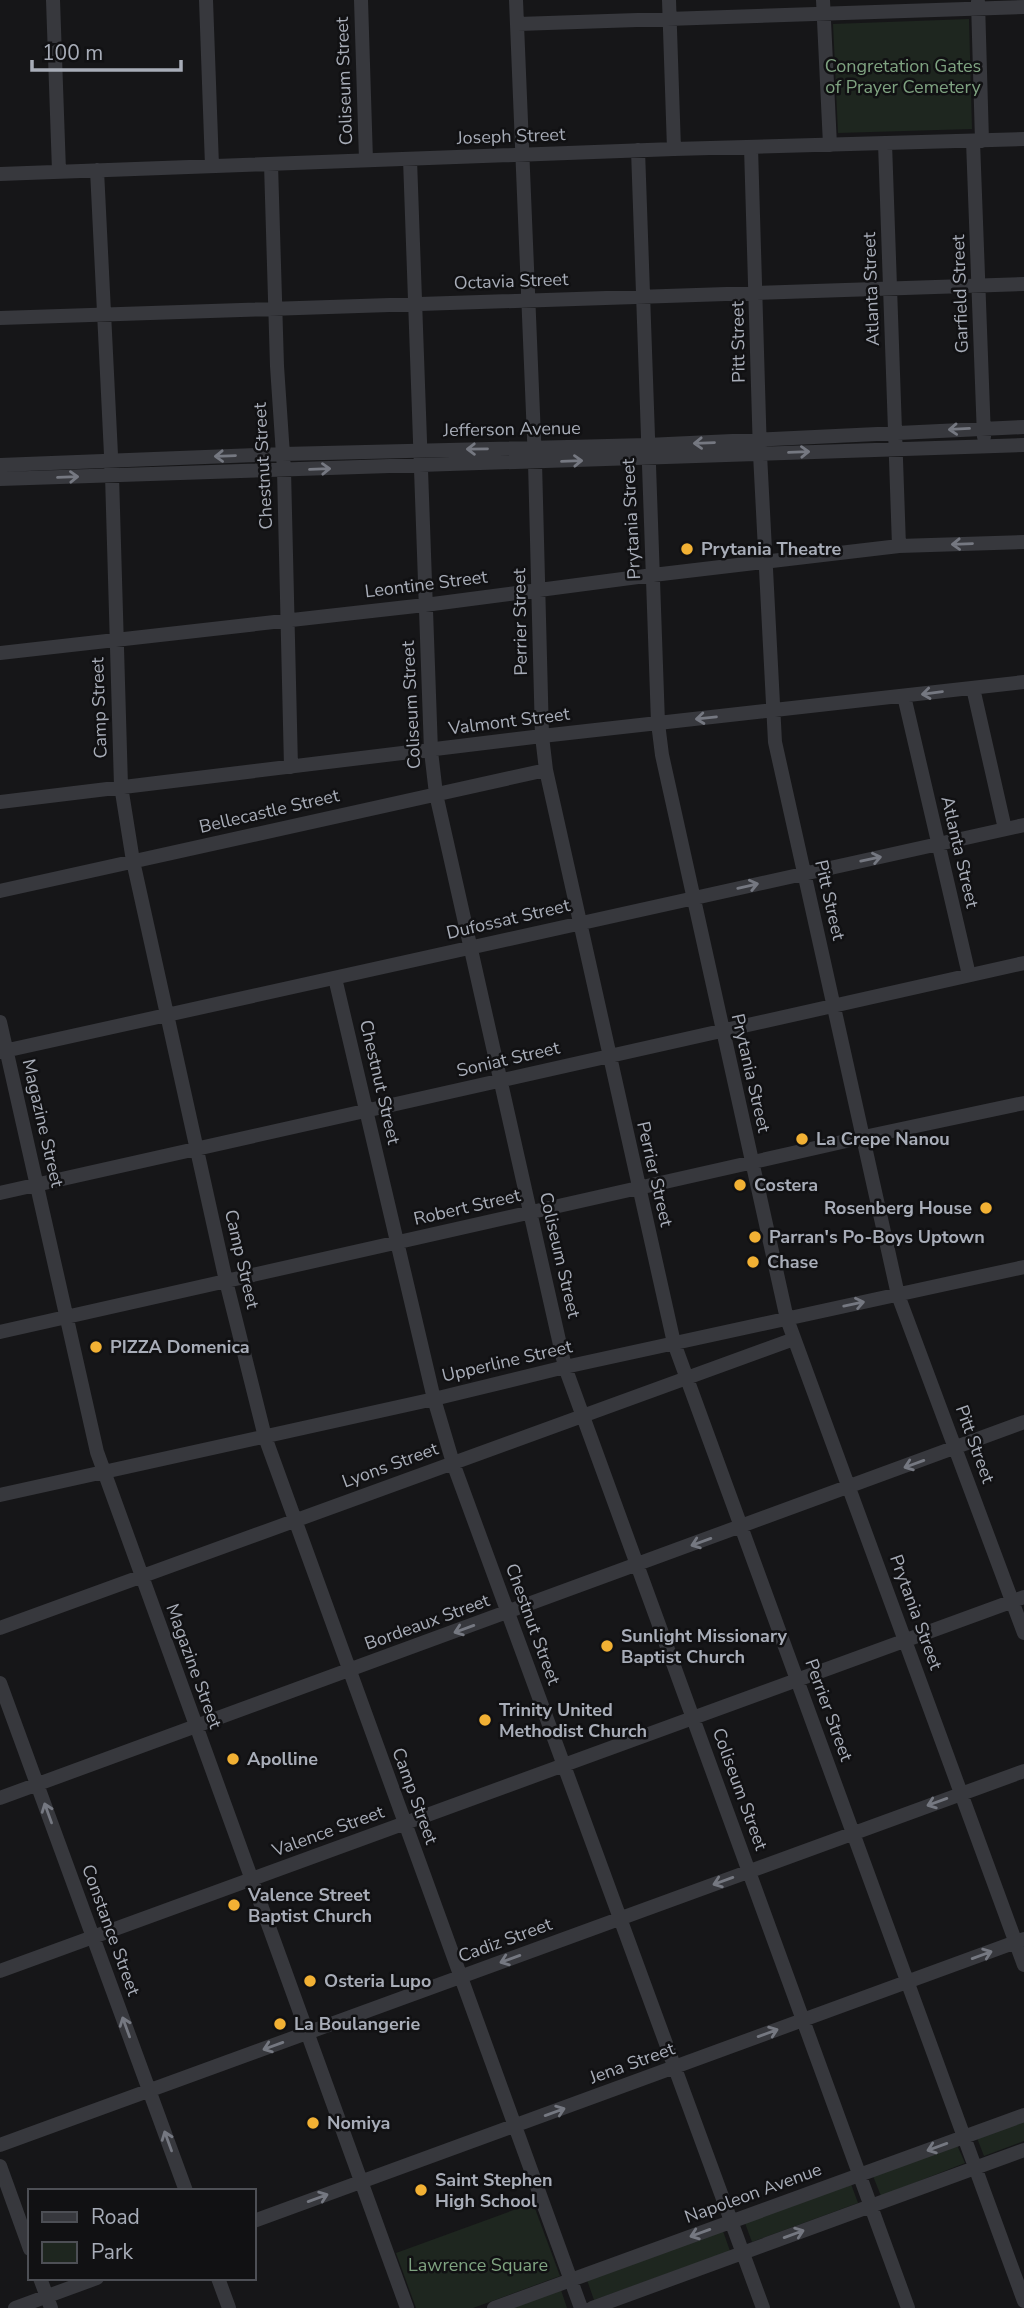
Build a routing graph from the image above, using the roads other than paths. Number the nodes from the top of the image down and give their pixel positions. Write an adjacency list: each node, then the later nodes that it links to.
1 (53, 0): 24 (street)
2 (206, 0): 22 (street)
3 (361, 0): 20 (street, Coliseum Street)
4 (516, 0): 10 (street, Perrier Street)
5 (669, 0): 9 (street)
6 (978, 4): 7 (street); 8 (street); 12 (street, Garfield Street)
7 (824, 7): 9 (street); 14 (street)
8 (1024, 7)
9 (670, 20): 10 (street); 16 (street)
10 (518, 24): 18 (street, Perrier Street)
11 (1024, 139): 12 (street, Joseph Street)
12 (978, 141): 13 (street, Joseph Street); 27 (street, Garfield Street)
13 (885, 143): 14 (street, Joseph Street); 28 (street, Atlanta Street)
14 (830, 145): 15 (street, Joseph Street)
15 (751, 147): 16 (street, Joseph Street); 29 (street, Pitt Street)
16 (674, 149): 17 (street, Joseph Street)
17 (638, 150): 18 (street, Joseph Street); 30 (street, Prytania Street)
18 (521, 155): 19 (street, Joseph Street); 31 (street, Perrier Street)
19 (410, 159): 20 (street, Joseph Street); 32 (street, Coliseum Street)
20 (366, 160): 21 (street, Joseph Street)
21 (271, 164): 22 (street, Joseph Street); 33 (street, Chestnut Street)
22 (212, 166): 23 (street, Joseph Street)
23 (97, 170): 24 (street, Joseph Street); 34 (street, Camp Street)
24 (59, 171): 25 (street, Joseph Street)
25 (0, 174)
26 (1024, 284): 27 (street, Octavia Street)
27 (980, 286): 28 (street, Octavia Street); 37 (street, Garfield Street)
28 (890, 289): 29 (street, Octavia Street); 38 (street, Atlanta Street)
29 (756, 293): 30 (street, Octavia Street); 41 (street, Pitt Street)
30 (642, 297): 31 (street, Octavia Street); 44 (street, Prytania Street)
31 (528, 300): 32 (street, Octavia Street); 46 (street, Perrier Street)
32 (415, 304): 33 (street, Octavia Street); 43 (street, Coliseum Street)
33 (276, 308): 34 (street, Octavia Street); 45 (street, Chestnut Street)
34 (105, 315): 35 (street, Octavia Street); 49 (street, Camp Street)
35 (0, 318)
36 (1024, 427): 37 (street, Jefferson Avenue)
37 (984, 428): 38 (street, Jefferson Avenue, one-way to 38); 40 (street, Garfield Street)
38 (895, 433): 41 (street, Jefferson Avenue); 42 (street, Atlanta Street)
39 (1024, 445): 40 (street, Jefferson Avenue)
40 (985, 446): 42 (street, Jefferson Avenue)
41 (760, 447): 42 (street, Jefferson Avenue, one-way to 42); 44 (street, Jefferson Avenue); 54 (street, Pitt Street)
42 (895, 449): 53 (street)
43 (421, 450): 45 (street, Jefferson Avenue); 46 (street, Jefferson Avenue, one-way to 43); 48 (street, Coliseum Street)
44 (647, 452): 46 (street, Jefferson Avenue); 55 (street, Prytania Street)
45 (283, 454): 49 (street, Jefferson Avenue, one-way to 49); 50 (street, Chestnut Street)
46 (534, 455): 48 (street, Jefferson Avenue); 56 (street, Perrier Street)
47 (0, 465): 49 (street, Jefferson Avenue)
48 (421, 466): 50 (street, Jefferson Avenue, one-way to 48); 57 (street, Coliseum Street)
49 (112, 468): 50 (street, Jefferson Avenue); 51 (street, Jefferson Avenue, one-way to 49); 59 (street, Camp Street)
50 (284, 470): 58 (street, Chestnut Street)
51 (0, 479)
52 (1024, 542): 53 (street, Leontine Street, one-way to 53)
53 (899, 546): 54 (street, Leontine Street)
54 (766, 561): 55 (street, Leontine Street); 64 (street, Pitt Street)
55 (653, 575): 56 (street, Leontine Street); 65 (street, Prytania Street)
56 (539, 589): 57 (street, Leontine Street); 66 (street, Perrier Street)
57 (425, 605): 58 (street, Leontine Street); 67 (street, Coliseum Street)
58 (289, 619): 59 (street, Leontine Street); 68 (street, Chestnut Street)
59 (117, 639): 60 (street, Leontine Street); 70 (street, Camp Street)
60 (0, 653)
61 (1024, 682): 62 (street, Valmont Street)
62 (972, 688): 63 (street, Valmont Street, one-way to 63); 74 (street)
63 (904, 696): 64 (street, Valmont Street); 75 (street, Atlanta Street)
64 (772, 711): 65 (street, Valmont Street, one-way to 65); 77 (street, Pitt Street)
65 (657, 723): 66 (street, Valmont Street); 79 (street, Prytania Street)
66 (542, 736): 67 (street, Valmont Street); 69 (street, Perrier Street)
67 (431, 751): 68 (street, Valmont Street); 71 (street, Coliseum Street)
68 (291, 767): 70 (street, Valmont Street)
69 (546, 770): 71 (street, Bellecastle Street); 80 (street, Perrier Street)
70 (121, 786): 72 (street, Valmont Street); 76 (street, Camp Street)
71 (436, 794): 76 (street, Bellecastle Street); 81 (street, Coliseum Street)
72 (0, 802)
73 (1024, 825): 74 (street, Dufossat Street)
74 (1005, 829): 75 (street, Dufossat Street)
75 (938, 844): 77 (street, Dufossat Street, one-way to 75); 83 (street, Atlanta Street)
76 (133, 861): 78 (street, Bellecastle Street); 86 (street, Camp Street)
77 (804, 873): 79 (street, Dufossat Street, one-way to 77); 85 (street, Pitt Street)
78 (0, 891)
79 (693, 898): 80 (street, Dufossat Street); 88 (street, Prytania Street)
80 (580, 923): 81 (street, Dufossat Street); 90 (street, Perrier Street)
81 (470, 947): 84 (street, Dufossat Street); 91 (street, Coliseum Street)
82 (1024, 963): 83 (street, Soniat Street)
83 (969, 975): 85 (street, Soniat Street)
84 (335, 978): 86 (street, Dufossat Street); 93 (street, Chestnut Street)
85 (834, 1005): 88 (street, Soniat Street); 94 (street, Pitt Street)
86 (167, 1015): 89 (street, Dufossat Street); 95 (street, Camp Street)
87 (0, 1022): 89 (street, Magazine Street)
88 (722, 1030): 90 (street, Soniat Street); 96 (street, Prytania Street)
89 (3, 1051): 97 (street, Magazine Street)
90 (608, 1056): 91 (street, Soniat Street); 98 (street, Perrier Street)
91 (501, 1081): 93 (street, Soniat Street); 100 (street, Coliseum Street)
92 (1024, 1103): 94 (street, Robert Street)
93 (366, 1111): 95 (street, Soniat Street); 101 (street, Chestnut Street)
94 (864, 1137): 96 (street, Robert Street); 104 (street, Pitt Street)
95 (198, 1149): 97 (street, Soniat Street); 103 (street, Camp Street)
96 (752, 1163): 98 (street, Robert Street); 106 (street, Prytania Street)
97 (37, 1185): 99 (street, Soniat Street); 105 (street, Magazine Street)
98 (639, 1188): 100 (street, Robert Street); 109 (street, Perrier Street)
99 (0, 1193)
100 (530, 1213): 101 (street, Robert Street); 110 (street, Coliseum Street)
101 (397, 1243): 103 (street, Robert Street); 112 (street, Chestnut Street)
102 (1024, 1267): 104 (street, Upperline Street)
103 (226, 1281): 105 (street, Robert Street); 115 (street, Camp Street)
104 (898, 1295): 106 (street, Upperline Street, one-way to 104); 116 (street, Pitt Street)
105 (66, 1317): 107 (street, Robert Street); 118 (street, Magazine Street)
106 (787, 1319): 108 (street, Prytania Street); 109 (street, Upperline Street)
107 (0, 1332)
108 (794, 1339): 111 (street, Lyons Street); 119 (street, Prytania Street)
109 (674, 1343): 110 (street, Upperline Street); 111 (street, Perrier Street)
110 (565, 1367): 112 (street, Upperline Street); 113 (street, Coliseum Street)
111 (687, 1378): 113 (street, Lyons Street); 122 (street, Perrier Street)
112 (434, 1399): 115 (street, Upperline Street); 117 (street, Chestnut Street)
113 (583, 1415): 117 (street, Lyons Street); 123 (street, Coliseum Street)
114 (1024, 1422): 116 (street, Bordeaux Street)
115 (265, 1437): 118 (street, Upperline Street); 121 (street, Camp Street)
116 (956, 1448): 119 (street, Bordeaux Street, one-way to 119); 125 (street, Pitt Street)
117 (453, 1462): 121 (street, Lyons Street); 126 (street, Chestnut Street)
118 (103, 1471): 120 (street, Upperline Street); 124 (street, Magazine Street)
119 (850, 1488): 122 (street, Bordeaux Street); 129 (street, Prytania Street)
120 (0, 1495)
121 (294, 1520): 124 (street, Lyons Street); 130 (street, Camp Street)
122 (742, 1527): 123 (street, Bordeaux Street, one-way to 123); 131 (street, Perrier Street)
123 (638, 1565): 126 (street, Bordeaux Street); 133 (street, Coliseum Street)
124 (141, 1576): 127 (street, Lyons Street); 134 (street, Magazine Street)
125 (1018, 1599): 128 (street, Pitt Street); 129 (street, Valence Street)
126 (508, 1612): 130 (street, Bordeaux Street, one-way to 130); 135 (street, Chestnut Street)
127 (0, 1628)
128 (1024, 1633)
129 (906, 1640): 131 (street, Valence Street); 138 (street, Prytania Street)
130 (349, 1671): 134 (street, Bordeaux Street); 140 (street, Camp Street)
131 (797, 1680): 133 (street, Valence Street); 141 (street, Perrier Street)
132 (0, 1683): 137 (street, Constance Street)
133 (693, 1718): 135 (street, Valence Street); 142 (street, Coliseum Street)
134 (196, 1726): 137 (street, Bordeaux Street); 143 (street, Magazine Street)
135 (564, 1765): 140 (street, Valence Street); 144 (street, Chestnut Street)
136 (1024, 1771): 138 (street, Cadiz Street)
137 (37, 1784): 139 (street, Bordeaux Street); 145 (street, Constance Street, one-way to 137)
138 (961, 1793): 141 (street, Cadiz Street, one-way to 141); 146 (street, Prytania Street)
139 (0, 1798)
140 (405, 1824): 143 (street, Valence Street); 149 (street, Camp Street)
141 (853, 1833): 142 (street, Cadiz Street); 150 (street, Perrier Street)
142 (749, 1871): 144 (street, Cadiz Street, one-way to 144); 151 (street, Coliseum Street)
143 (251, 1880): 145 (street, Valence Street); 152 (street, Magazine Street)
144 (620, 1918): 149 (street, Cadiz Street, one-way to 149); 153 (street, Chestnut Street)
145 (93, 1937): 148 (street, Valence Street); 154 (street, Constance Street, one-way to 145)
146 (1020, 1941): 147 (street, Prytania Street); 150 (street, Jena Street, one-way to 146)
147 (1024, 1965)
148 (0, 1971)
149 (461, 1977): 152 (street, Cadiz Street); 156 (street, Camp Street)
150 (908, 1982): 151 (street, Jena Street); 157 (street, Perrier Street)
151 (803, 2020): 153 (street, Jena Street, one-way to 151); 162 (street, Coliseum Street)
152 (307, 2033): 154 (street, Cadiz Street, one-way to 154); 163 (street, Magazine Street)
153 (675, 2067): 156 (street, Jena Street, one-way to 153); 167 (street, Chestnut Street)
154 (150, 2091): 158 (street, Cadiz Street); 164 (street, Constance Street, one-way to 154)
155 (1024, 2115): 157 (street, Napoleon Avenue)
156 (515, 2126): 163 (street, Jena Street); 173 (street, Camp Street)
157 (964, 2137): 161 (street, Perrier Street); 162 (street, Napoleon Avenue, one-way to 162)
158 (0, 2145)
159 (1024, 2150): 161 (street)
160 (0, 2166): 168 (street)
161 (975, 2168): 165 (street); 174 (street, Perrier Street)
162 (860, 2175): 165 (street, Coliseum Street); 167 (street, Napoleon Avenue)
163 (362, 2183): 166 (street, Jena Street, one-way to 163); 178 (street, Magazine Street)
164 (185, 2189)
165 (871, 2206): 169 (street, one-way to 165); 183 (street, Coliseum Street)
166 (256, 2220)
167 (731, 2222): 169 (street, Chestnut Street); 173 (street, Napoleon Avenue, one-way to 173)
168 (28, 2243)
169 (743, 2253): 181 (street); 182 (street, Chestnut Street)
170 (41, 2280): 175 (street)
171 (93, 2280): 175 (street)
172 (219, 2280): 177 (street)
173 (571, 2280): 179 (street, Napoleon Avenue); 180 (street, Camp Street)
174 (1024, 2301)
175 (49, 2302): 176 (street)
176 (15, 2308)
177 (229, 2308)
178 (407, 2308)
179 (494, 2308)
180 (581, 2308)
181 (592, 2308)
182 (763, 2308)
183 (908, 2308)

